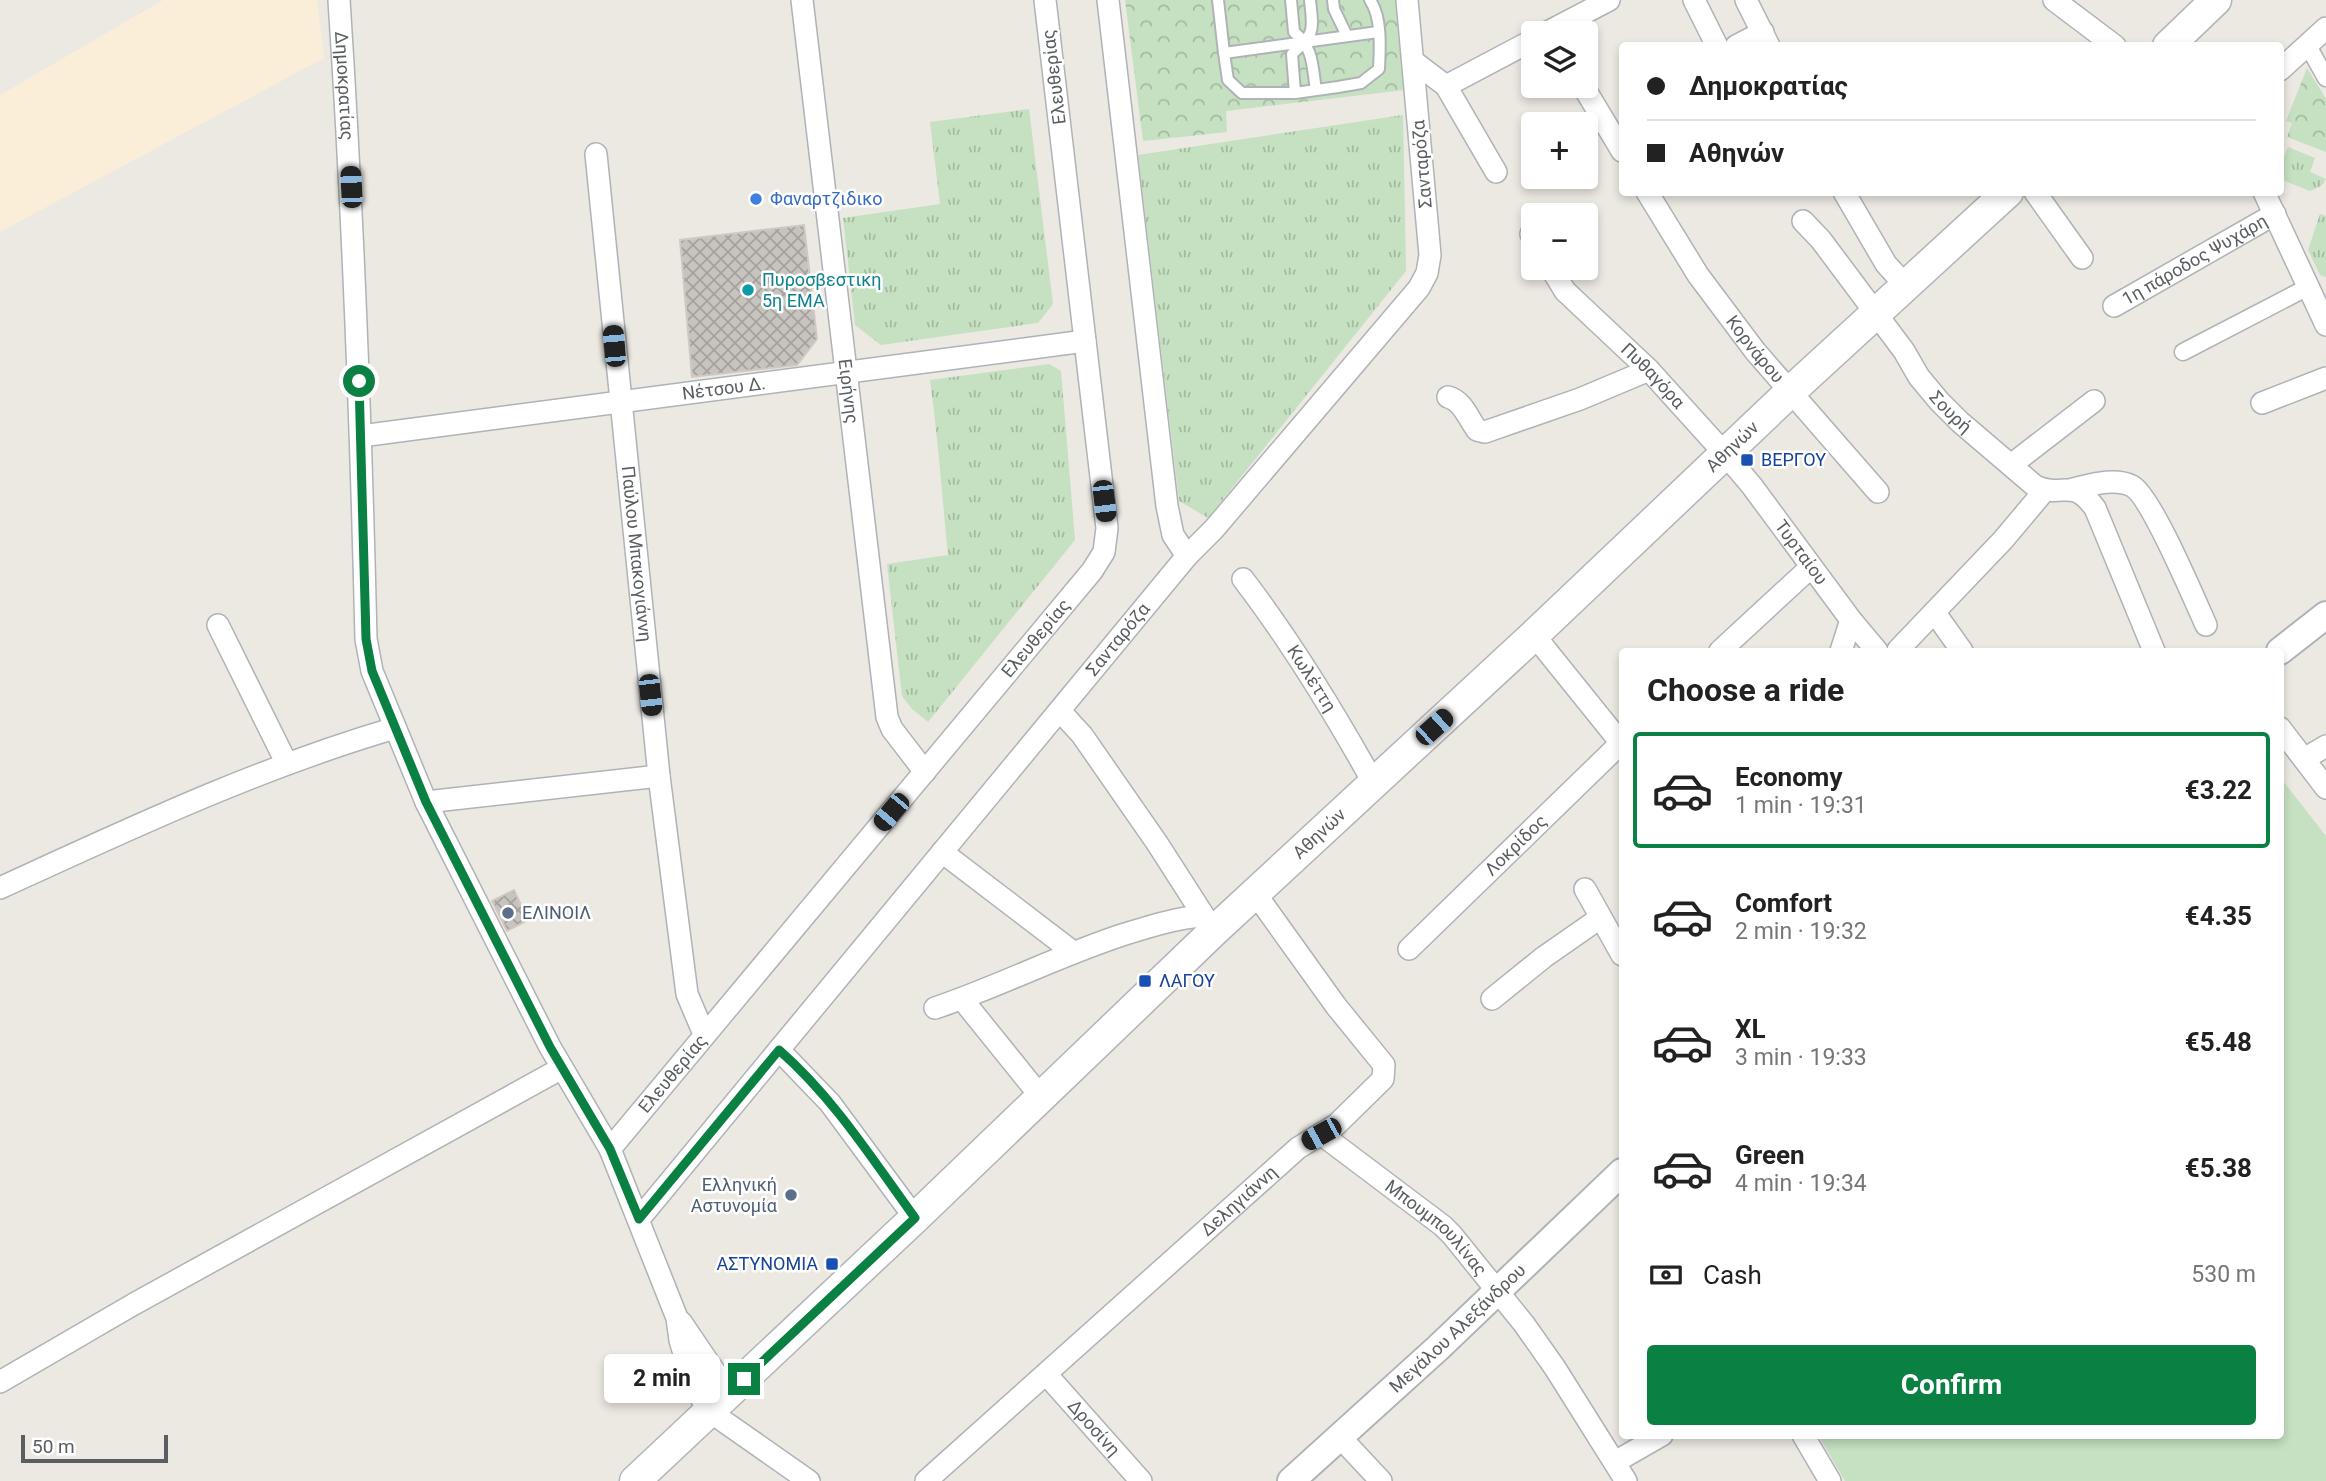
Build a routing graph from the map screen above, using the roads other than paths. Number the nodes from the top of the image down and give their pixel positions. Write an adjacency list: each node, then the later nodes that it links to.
1 (339, 0): 62 (street, Δημοκρατίας)
2 (802, 0): 55 (street, Ειρήνης)
3 (1045, 0): 52 (street, Ελευθερίας)
4 (1108, 0): 68 (street)
5 (1218, 0): 27 (lane)
6 (1291, 0): 21 (lane)
7 (1310, 0): 21 (lane)
8 (1333, 0): 19 (lane)
9 (1370, 0): 18 (lane)
10 (1407, 0): 28 (street, Σανταρόζα)
11 (1609, 0): 16 (street)
12 (1694, 0): 22 (street)
13 (1746, 0): 20 (street)
14 (2054, 0): 23 (street)
15 (2216, 0): 24 (main road)
16 (1569, 21)
17 (2326, 28): 26 (street)
18 (1378, 32): 19 (lane); 32 (lane)
19 (1347, 36): 21 (lane)
20 (1766, 38)
21 (1306, 42): 27 (lane); 32 (lane); 33 (lane)
22 (1715, 42)
23 (2110, 42)
24 (2173, 42)
25 (1521, 46): 31 (street)
26 (2308, 46): 29 (street); 30 (street)
27 (1224, 53): 33 (lane)
28 (1413, 61): 31 (street); 68 (street, Σανταρόζα)
29 (2284, 67)
30 (2326, 78)
31 (1446, 86): 37 (street)
32 (1316, 90): 33 (lane)
33 (1295, 93)
34 (1590, 98): 35 (street)
35 (1619, 146)
36 (596, 154): 59 (street, Παύλου Μπακογιάννη)
37 (1496, 172)
38 (1649, 196): 57 (street, Κορνάρου)
39 (1846, 196): 47 (street)
40 (2038, 196): 45 (street)
41 (2266, 196): 43 (street)
42 (1992, 198): 47 (main road, Αθηνών)
43 (2275, 214): 48 (street); 49 (street, 1η πάροδος Ψυχάρη)
44 (1803, 221): 50 (street, Σουρή)
45 (2082, 258)
46 (1558, 280): 54 (street, Πυθαγόρα)
47 (1905, 285): 50 (main road, Αθηνών)
48 (2308, 287): 51 (street); 53 (street)
49 (2115, 306)
50 (1876, 312): 57 (main road, Αθηνών); 64 (street, Σουρή)
51 (2326, 325)
52 (1085, 341): 55 (street, Νέτσου Δ.); 92 (street, Ελευθερίας)
53 (2183, 352)
54 (1649, 369): 58 (street); 63 (street, Πυθαγόρα)
55 (847, 371): 59 (street, Νέτσου Δ.); 92 (street, Ειρήνης)
56 (2326, 379): 61 (street)
57 (1791, 391): 63 (main road, Αθηνών); 67 (street, Κορνάρου)
58 (1448, 397)
59 (620, 401): 62 (street, Νέτσου Δ.); 93 (street, Παύλου Μπακογιάννη)
60 (2094, 401): 64 (street)
61 (2262, 403)
62 (361, 436): 85 (street, Δημοκρατίας)
63 (1724, 454): 69 (street, Τυρταίου); 76 (main road, Αθηνών)
64 (2011, 465): 66 (street, Σουρή)
65 (2073, 489): 66 (street); 75 (street); 82 (street)
66 (2045, 490): 71 (street)
67 (1878, 492)
68 (1187, 556): 84 (street, Σανταρόζα)
69 (1818, 564): 73 (street, Τυρταίου); 77 (street); 78 (street)
70 (1243, 579): 94 (street, Κωλέττη)
71 (1935, 613): 80 (street); 81 (street)
72 (2326, 615): 83 (street)
73 (1851, 620): 77 (street, Τυρταίου); 79 (street)
74 (218, 625): 91 (street)
75 (2206, 625)
76 (1534, 635): 87 (street); 94 (main road, Αθηνών)
77 (1873, 646)
78 (1723, 648)
79 (1842, 648)
80 (1900, 648)
81 (1960, 648)
82 (2153, 648)
83 (2284, 648)
84 (1060, 711): 97 (street, Σανταρόζα); 102 (street)
85 (395, 728): 91 (street); 96 (street, Δημοκρατίας)
86 (2284, 733): 90 (street)
87 (1619, 738)
88 (1619, 745): 103 (street, Λοκρίδος)
89 (2326, 746): 90 (street)
90 (2304, 759): 95 (street)
91 (287, 764): 98 (street)
92 (925, 772): 109 (street, Ελευθερίας)
93 (659, 776): 96 (street); 109 (street, Παύλου Μπακογιάννη)
94 (1373, 782): 100 (main road, Αθηνών)
95 (2326, 788)
96 (426, 802): 111 (street, Δημοκρατίας)
97 (942, 852): 105 (street); 110 (street, Σανταρόζα)
98 (0, 888)
99 (1585, 889): 101 (street)
100 (1255, 893): 102 (main road, Αθηνών); 113 (street, Δεληγιάννη)
101 (1600, 918): 104 (street); 107 (street)
102 (1209, 924): 105 (street); 112 (main road, Αθηνών)
103 (1409, 949)
104 (1619, 950)
105 (1073, 951): 106 (street)
106 (962, 999): 108 (street); 112 (street)
107 (1492, 999)
108 (935, 1008)
109 (704, 1034): 114 (street, Ελευθερίας)
110 (779, 1050): 116 (street); 117 (street, Σανταρόζα)
111 (562, 1068): 114 (street, Δημοκρατίας); 120 (street)
112 (1041, 1097): 116 (main road, Αθηνών)
113 (1321, 1134): 118 (street, Μπουμπουλίνας); 119 (street, Δεληγιάννη)
114 (610, 1149): 117 (street, Δημοκρατίας)
115 (1619, 1175): 118 (street, Μεγάλου Αλεξάνδρου)
116 (915, 1218): 121 (main road, Αθηνών)
117 (639, 1219): 121 (street, Δημοκρατίας)
118 (1499, 1290): 122 (street, Μεγάλου Αλεξάνδρου); 125 (street, Μπουμπουλίνας)
119 (1046, 1374): 128 (street, Δεληγιάννη); 129 (street, Δροσίνη)
120 (0, 1382)
121 (719, 1401): 126 (main road, Αθηνών); 127 (street)
122 (1339, 1436): 130 (street, Μεγάλου Αλεξάνδρου); 131 (street)
123 (1655, 1439): 125 (street)
124 (1805, 1439): 133 (street)
125 (1615, 1462): 132 (street, Μπουμπουλίνας)
126 (635, 1481)
127 (808, 1481)
128 (926, 1481)
129 (1141, 1481)
130 (1291, 1481)
131 (1381, 1481)
132 (1626, 1481)
133 (1830, 1481)

